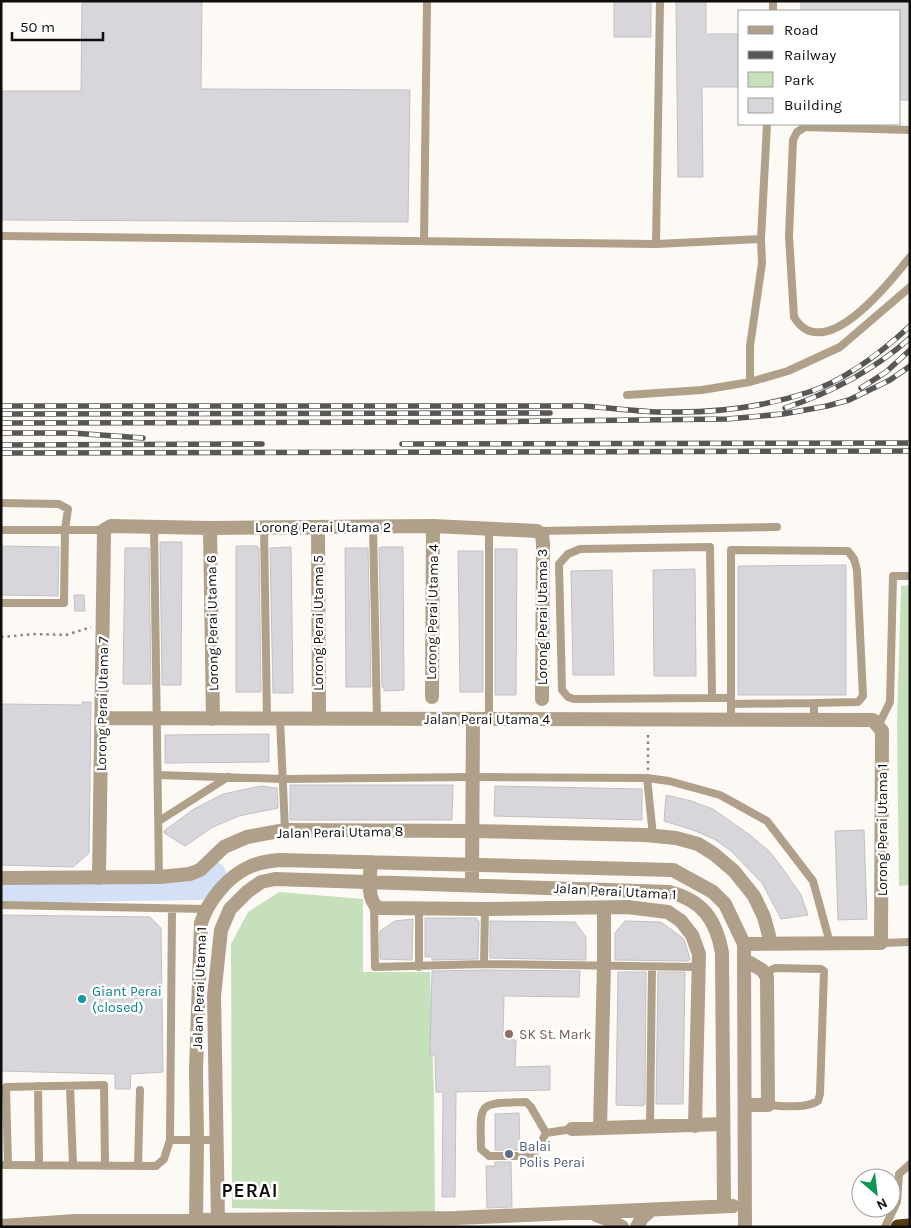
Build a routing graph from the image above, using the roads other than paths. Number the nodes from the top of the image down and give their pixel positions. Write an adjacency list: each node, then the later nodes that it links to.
1 (427, 1): 7 (lane)
2 (660, 1): 8 (lane)
3 (767, 125): 6 (lane)
4 (910, 130): 9 (lane)
5 (1, 236): 7 (lane)
6 (761, 240): 8 (lane); 11 (lane)
7 (424, 241): 8 (lane)
8 (656, 244)
9 (910, 257)
10 (910, 287): 11 (lane)
11 (750, 382): 12 (lane)
12 (627, 395)
13 (1, 503): 21 (lane)
14 (154, 526): 20 (street, Lorong Perai Utama 2); 24 (street, Lorong Perai Utama 2); 34 (lane)
15 (433, 526): 18 (street, Lorong Perai Utama 2); 22 (street, Lorong Perai Utama 2); 28 (street, Lorong Perai Utama 4)
16 (264, 527): 17 (street, Lorong Perai Utama 2); 20 (street, Lorong Perai Utama 2); 36 (lane)
17 (318, 527): 18 (street, Lorong Perai Utama 2); 37 (street, Lorong Perai Utama 5)
18 (373, 527): 38 (lane)
19 (777, 527): 25 (lane)
20 (210, 528): 35 (street, Lorong Perai Utama 6)
21 (65, 529): 23 (lane); 24 (lane); 27 (lane)
22 (489, 529): 25 (street, Lorong Perai Utama 2); 40 (lane)
23 (1, 530)
24 (104, 530): 33 (street, Lorong Perai Utama 7)
25 (540, 533): 30 (street, Lorong Perai Utama 3)
26 (910, 576): 43 (lane)
27 (1, 603)
28 (432, 697)
29 (712, 698): 29 (lane); 31 (lane)
30 (542, 699)
31 (731, 701): 32 (lane); 32 (lane); 41 (lane)
32 (814, 703): 42 (lane)
33 (102, 718): 34 (street, Jalan Perai Utama 4); 57 (street, Lorong Perai Utama 7)
34 (156, 718): 35 (street, Jalan Perai Utama 4); 44 (lane)
35 (213, 718): 36 (street, Jalan Perai Utama 4)
36 (274, 719): 37 (street, Jalan Perai Utama 4); 48 (lane)
37 (318, 719): 38 (street, Jalan Perai Utama 4)
38 (377, 719): 39 (street, Jalan Perai Utama 4)
39 (473, 719): 40 (street, Jalan Perai Utama 4); 46 (street)
40 (489, 719): 41 (street, Jalan Perai Utama 4)
41 (731, 719): 42 (street, Jalan Perai Utama 4)
42 (814, 720): 43 (street, Jalan Perai Utama 4)
43 (875, 723): 69 (street, Lorong Perai Utama 1)
44 (158, 775): 45 (lane); 49 (lane)
45 (228, 777): 48 (lane); 49 (lane)
46 (472, 777): 47 (lane); 48 (lane); 51 (street)
47 (648, 778): 52 (lane); 68 (lane)
48 (283, 780): 50 (lane)
49 (159, 821): 55 (lane)
50 (285, 830): 51 (street, Jalan Perai Utama 8); 55 (street, Jalan Perai Utama 8)
51 (473, 831): 52 (street); 54 (street)
52 (653, 836): 71 (street)
53 (371, 862): 54 (street, Jalan Perai Utama 1); 58 (street); 65 (street, Jalan Perai Utama 1)
54 (473, 864): 59 (street); 70 (street, Jalan Perai Utama 1)
55 (159, 877): 57 (street, Jalan Perai Utama 8)
56 (1, 878): 57 (street, Jalan Perai Utama 8)
57 (100, 878)
58 (370, 882): 59 (street, Jalan Perai Utama 1); 61 (street); 91 (street, Jalan Perai Utama 1)
59 (472, 884): 84 (street, Jalan Perai Utama 1)
60 (1, 905): 64 (lane)
61 (374, 905): 62 (street, Jalan Perai Utama 1); 76 (lane)
62 (418, 908): 66 (street, Jalan Perai Utama 1); 76 (lane)
63 (604, 908): 66 (street, Jalan Perai Utama 1); 74 (street); 77 (street, Jalan Perai Utama 1)
64 (172, 909): 65 (lane); 90 (lane)
65 (205, 909): 92 (street, Jalan Perai Utama 1)
66 (485, 909): 73 (lane)
67 (910, 942): 69 (lane)
68 (830, 943): 69 (street); 71 (street)
69 (882, 943)
70 (744, 944): 71 (street); 72 (street, Jalan Perai Utama 1)
71 (771, 944)
72 (745, 960): 78 (street); 82 (street, Jalan Perai Utama 1)
73 (484, 964): 74 (lane); 76 (lane)
74 (604, 965): 75 (lane); 86 (street)
75 (652, 966): 77 (lane); 87 (lane)
76 (419, 967)
77 (698, 967): 85 (street, Jalan Perai Utama 1)
78 (765, 973): 83 (street); 83 (lane)
79 (38, 1086): 80 (lane); 94 (lane); 95 (lane)
80 (70, 1086): 96 (lane); 97 (lane)
81 (140, 1090): 98 (lane)
82 (745, 1105): 83 (street); 100 (street, Jalan Perai Utama 1)
83 (768, 1105)
84 (724, 1124): 85 (street); 99 (street, Jalan Perai Utama 1)
85 (695, 1126): 87 (street)
86 (600, 1128): 87 (street); 88 (street)
87 (650, 1128)
88 (572, 1129): 89 (lane)
89 (546, 1133): 89 (lane)
90 (170, 1140): 92 (lane); 98 (lane)
91 (216, 1140): 92 (lane); 103 (street, Jalan Perai Utama 1)
92 (197, 1141): 104 (street, Jalan Perai Utama 1)
93 (910, 1164): 110 (lane)
94 (4, 1165): 95 (lane)
95 (39, 1165): 96 (lane)
96 (73, 1165): 97 (lane)
97 (105, 1165): 98 (lane)
98 (138, 1166)
99 (724, 1206): 100 (street); 101 (street)
100 (745, 1206): 109 (street, Jalan Perai Utama 1)
101 (651, 1210): 102 (street); 108 (street)
102 (591, 1213): 103 (street); 107 (street)
103 (218, 1220): 104 (street)
104 (196, 1221): 105 (street)
105 (1, 1226)
106 (910, 1226): 111 (highway)
107 (622, 1227)
108 (637, 1227)
109 (745, 1227)
110 (885, 1227)
111 (898, 1227)

